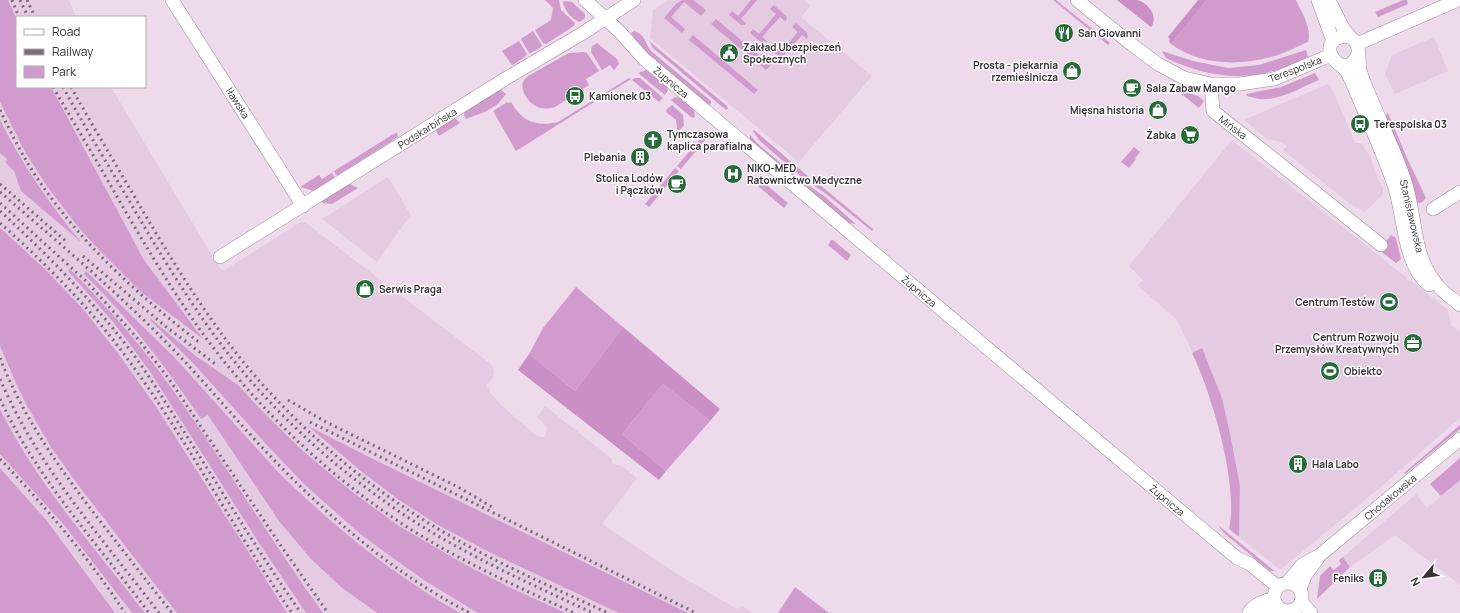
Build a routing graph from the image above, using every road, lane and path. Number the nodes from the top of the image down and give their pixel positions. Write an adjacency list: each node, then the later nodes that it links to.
1 (172, 0): 15 (street, Iławska)
2 (585, 0): 8 (street, Żupnicza)
3 (634, 0): 8 (street, Podskarbińska)
4 (1077, 0): 13 (street)
5 (1318, 0): 9 (street)
6 (1458, 0): 10 (street)
7 (1332, 5): 10 (street, Stanisławowska)
8 (606, 19): 15 (street, Podskarbińska); 24 (street, Żupnicza)
9 (1333, 41): 10 (street); 11 (street)
10 (1355, 45): 12 (street); 19 (street, Stanisławowska)
11 (1331, 55): 12 (street); 13 (street, Terespolska)
12 (1340, 64): 19 (street, Stanisławowska)
13 (1211, 84): 17 (street, Mińska)
14 (1460, 192): 16 (street)
15 (303, 206): 18 (street, Podskarbińska)
16 (1433, 208)
17 (1381, 245)
18 (220, 257)
19 (1443, 291): 20 (street)
20 (1460, 304)
21 (1460, 439): 22 (street, Chodakowska)
22 (1320, 555): 23 (street, Chodakowska); 24 (street, Chodakowska)
23 (1300, 595): 24 (street); 24 (street, Żupnicza); 27 (street)
24 (1282, 599): 25 (street, Chodakowska); 26 (street)
25 (1249, 613)
26 (1260, 613)
27 (1311, 613)

